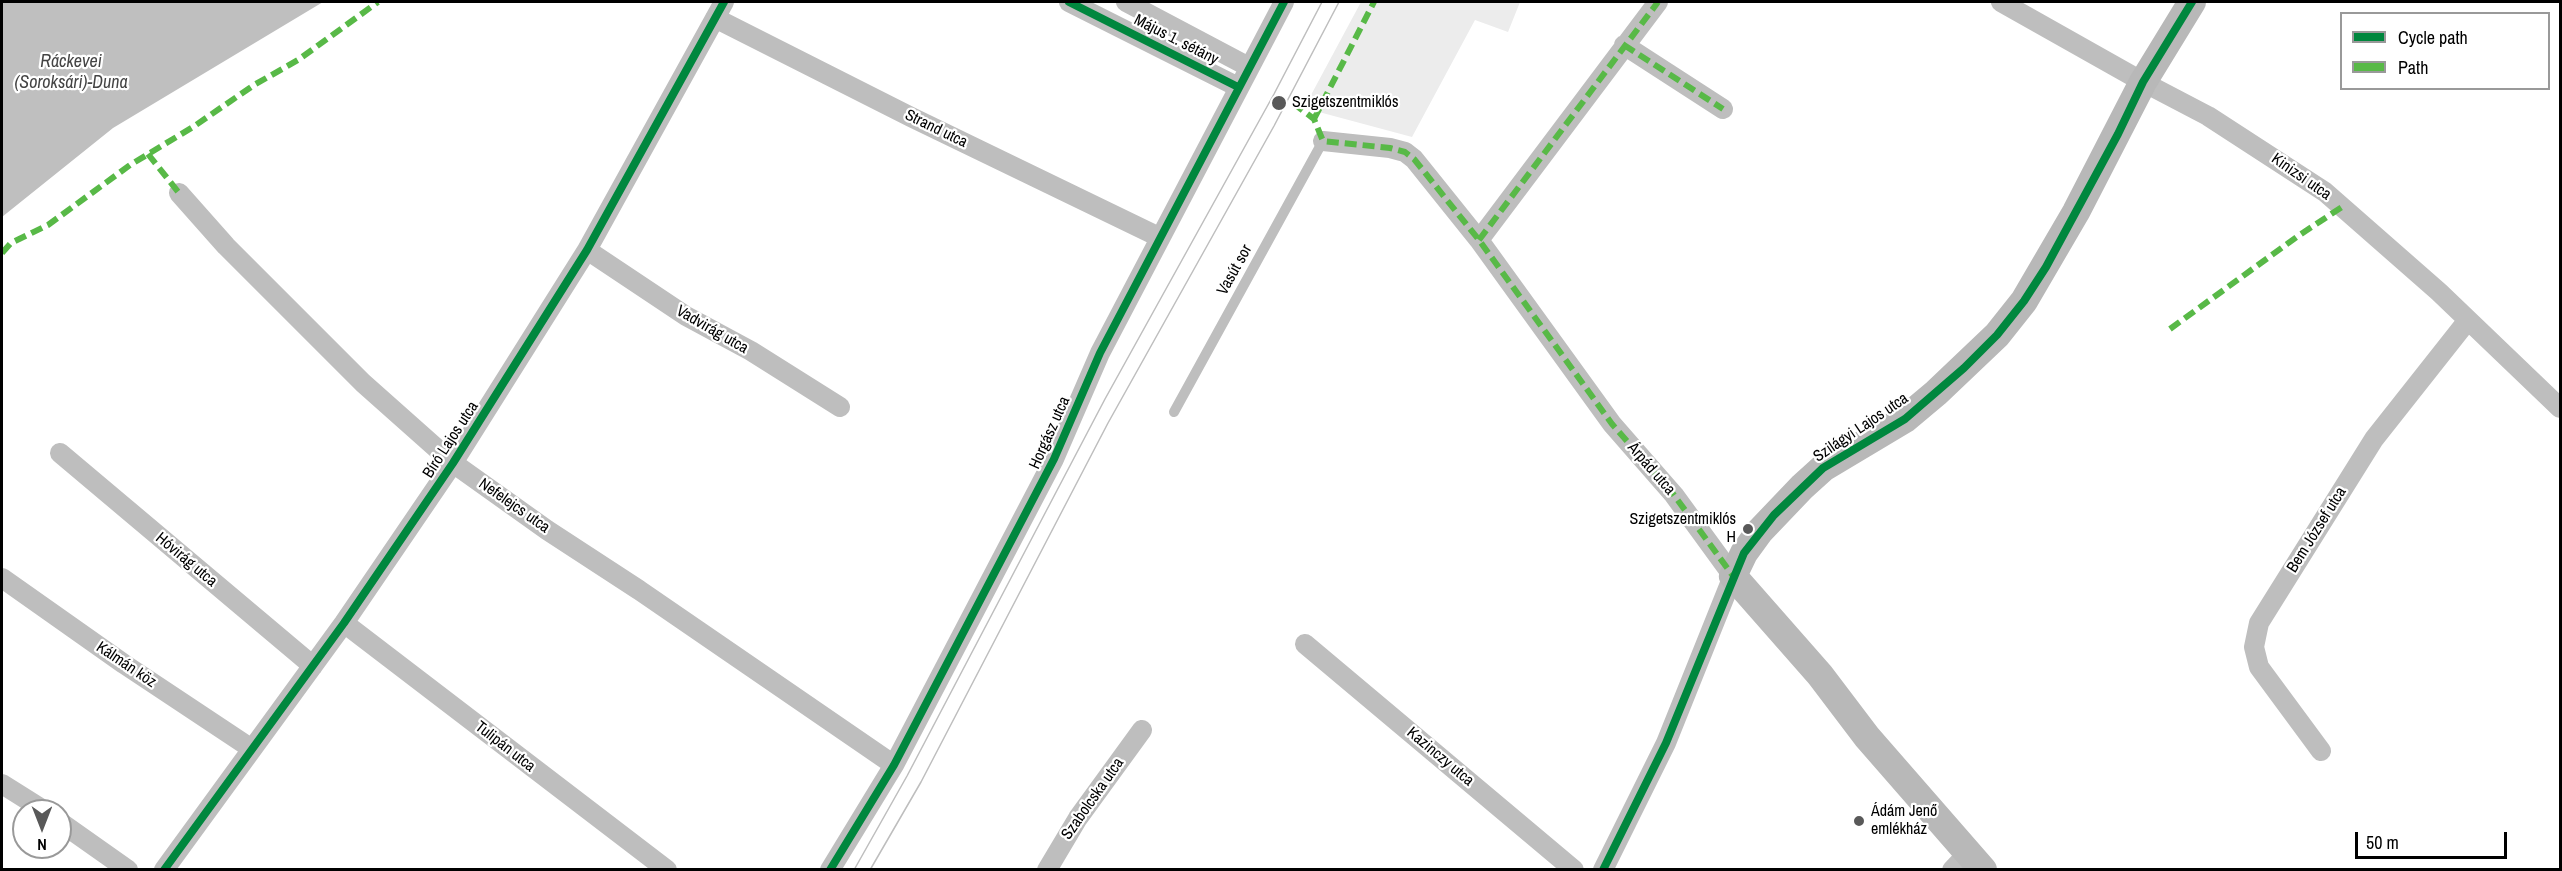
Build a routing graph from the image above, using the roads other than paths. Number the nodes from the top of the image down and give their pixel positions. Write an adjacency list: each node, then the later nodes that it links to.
1 (1069, 2): 11 (street, Május 1. sétány)
2 (1126, 2): 9 (street, Május 1. sétány)
3 (1284, 2): 9 (street, Horgász utca)
4 (1658, 2): 8 (street)
5 (2001, 2): 10 (street, Kinizsi utca)
6 (2192, 2): 10 (street, Szilágyi Lajos utca)
7 (720, 10): 15 (street, Strand utca); 17 (street, Bíró Lajos utca)
8 (1624, 45): 12 (street); 16 (street)
9 (1249, 67): 11 (street, Horgász utca)
10 (2143, 82): 18 (street, Kinizsi utca); 24 (street, Szilágyi Lajos utca)
11 (1238, 87): 15 (street, Horgász utca)
12 (1723, 109)
13 (1323, 141): 16 (street, Árpád utca); 21 (lane, Vasút sor)
14 (178, 193): 23 (street, Nefelejcs utca)
15 (1159, 237): 32 (street, Horgász utca)
16 (1479, 240): 24 (street, Árpád utca)
17 (587, 250): 19 (street, Vadvirág utca); 23 (street, Bíró Lajos utca)
18 (2468, 320): 20 (street, Kinizsi utca); 31 (street, Bem József utca)
19 (840, 407)
20 (2560, 408)
21 (1174, 412)
22 (60, 453): 28 (street, Hóvirág utca)
23 (453, 463): 26 (street, Bíró Lajos utca); 32 (street, Nefelejcs utca)
24 (1733, 576): 36 (street, Árpád utca); 43 (street, Szilágyi Lajos utca)
25 (2, 578): 30 (street, Kálmán köz)
26 (344, 623): 28 (street, Bíró Lajos utca); 39 (street, Tulipán utca)
27 (1305, 644): 42 (street, Kazinczy utca)
28 (313, 666): 30 (street, Bíró Lajos utca)
29 (1142, 730): 41 (street, Szabolcska utca)
30 (252, 749): 38 (street, Bíró Lajos utca)
31 (2321, 751)
32 (894, 765): 40 (street, Horgász utca)
33 (2, 784): 34 (street)
34 (26, 799)
35 (72, 830): 37 (street)
36 (1968, 864)
37 (128, 870)
38 (164, 870)
39 (667, 870)
40 (830, 870)
41 (1047, 870)
42 (1574, 870)
43 (1603, 870)

